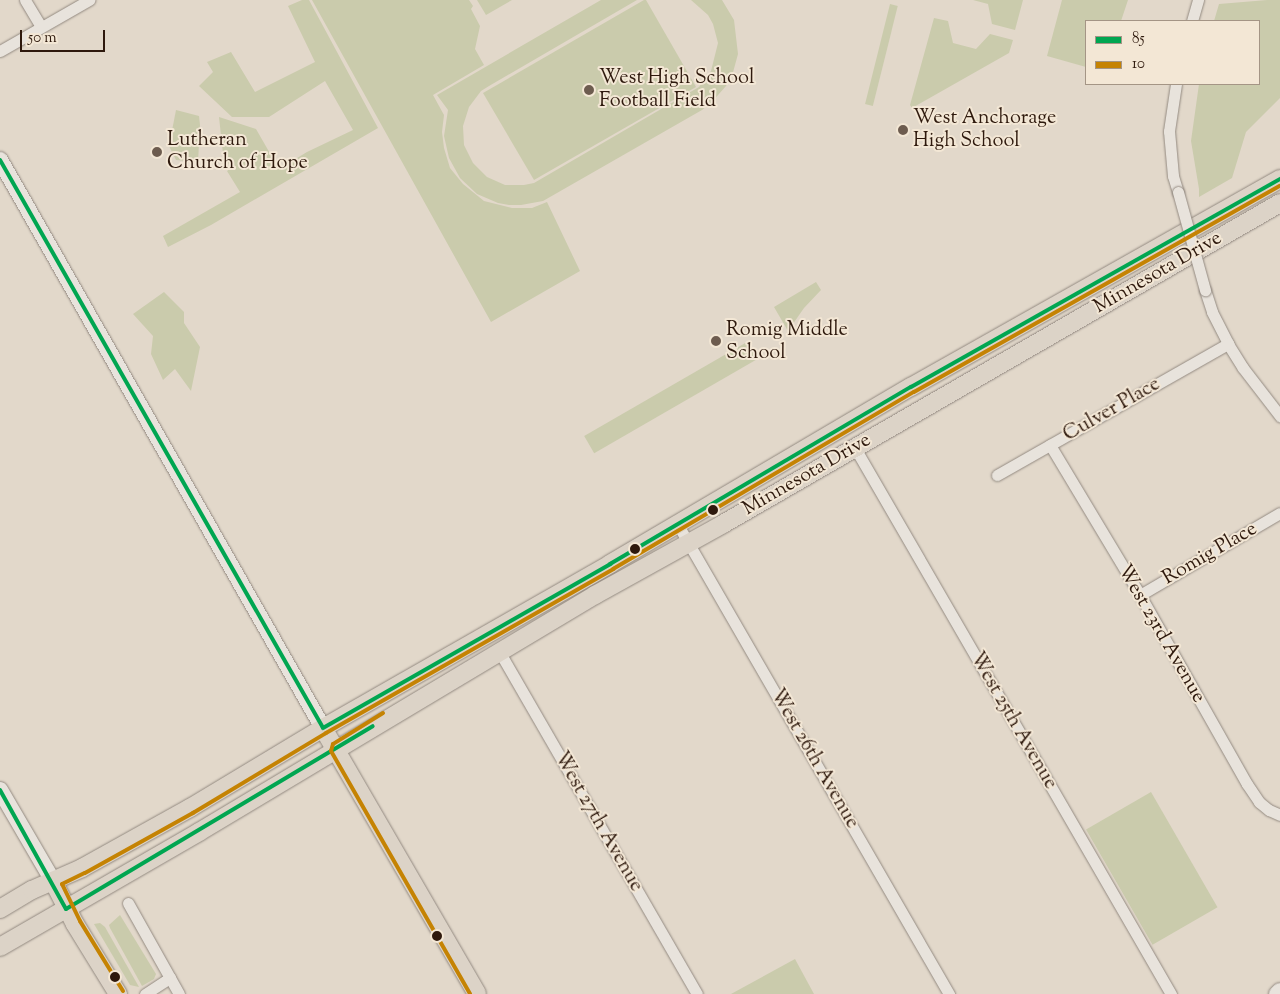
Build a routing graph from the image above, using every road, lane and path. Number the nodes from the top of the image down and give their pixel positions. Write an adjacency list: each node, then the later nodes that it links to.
1 (25, 0): 5 (street)
2 (89, 0): 5 (street)
3 (1198, 0): 4 (street)
4 (1192, 20)
5 (41, 28): 6 (street)
6 (0, 50)
7 (1176, 85): 11 (street, bridge)
8 (0, 160): 21 (main road)
9 (1280, 179): 17 (main road, Minnesota Drive)
10 (1280, 203): 14 (main road, Minnesota Drive)
11 (1228, 344): 12 (street); 13 (street, Culver Place)
12 (1280, 416)
13 (1050, 445): 15 (street, Culver Place); 19 (street, West 23rd Avenue)
14 (855, 448): 18 (main road, Minnesota Drive); 38 (street, West 25th Avenue)
15 (997, 475)
16 (1280, 513): 19 (street, Romig Place)
17 (678, 525): 18 (street, West 26th Avenue); 21 (main road, Minnesota Drive)
18 (688, 543): 20 (main road, Minnesota Drive); 37 (street, West 26th Avenue)
19 (1140, 595): 24 (street, West 23rd Avenue)
20 (499, 651): 22 (main road, Minnesota Drive); 36 (street, West 27th Avenue)
21 (323, 728): 22 (main road); 25 (main road, Minnesota Drive)
22 (337, 749): 27 (main road, Minnesota Drive); 35 (main road)
23 (0, 790): 25 (main road)
24 (1280, 814)
25 (53, 881): 27 (main road); 28 (main road, Minnesota Drive)
26 (128, 903): 30 (street)
27 (66, 909): 29 (main road, Minnesota Drive); 32 (main road)
28 (0, 910)
29 (0, 947)
30 (170, 978): 33 (street); 34 (street)
31 (1280, 991): 39 (main road)
32 (118, 994)
33 (145, 994)
34 (179, 994)
35 (477, 994)
36 (697, 994)
37 (950, 994)
38 (1171, 994)
39 (1277, 994)

